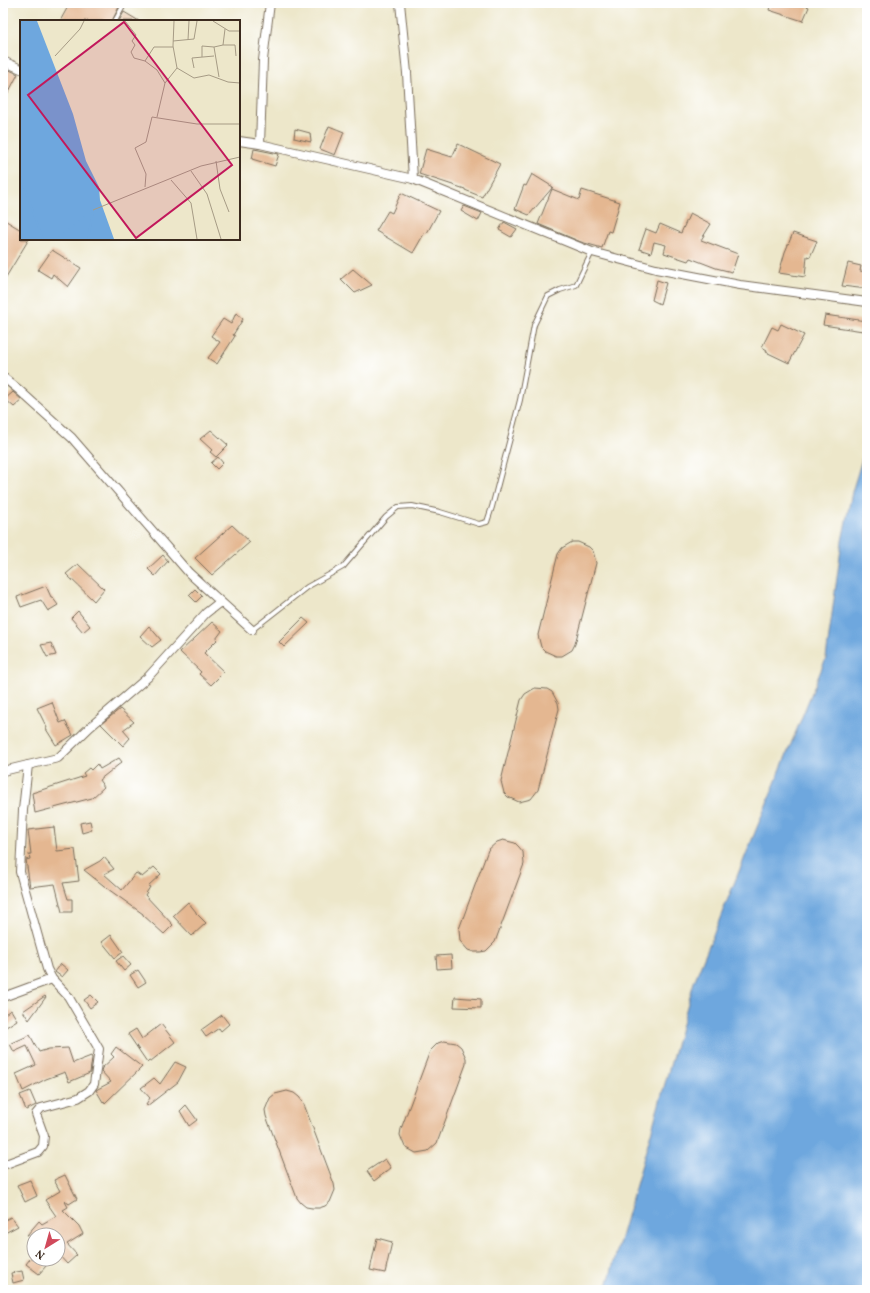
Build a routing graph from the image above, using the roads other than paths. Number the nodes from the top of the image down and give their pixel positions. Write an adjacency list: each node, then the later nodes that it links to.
1 (125, 3): 4 (lane)
2 (270, 3): 8 (street)
3 (400, 3): 9 (street)
4 (116, 20)
5 (3, 61): 6 (street)
6 (20, 69)
7 (240, 141): 8 (street)
8 (260, 144): 9 (street)
9 (413, 179): 10 (street)
10 (592, 252): 11 (street); 14 (lane)
11 (867, 302)
12 (3, 377): 13 (street)
13 (220, 602): 14 (street); 15 (street)
14 (252, 630)
15 (28, 765): 16 (street); 17 (street)
16 (3, 771)
17 (52, 979): 18 (street); 19 (street)
18 (3, 997)
19 (3, 1165)

